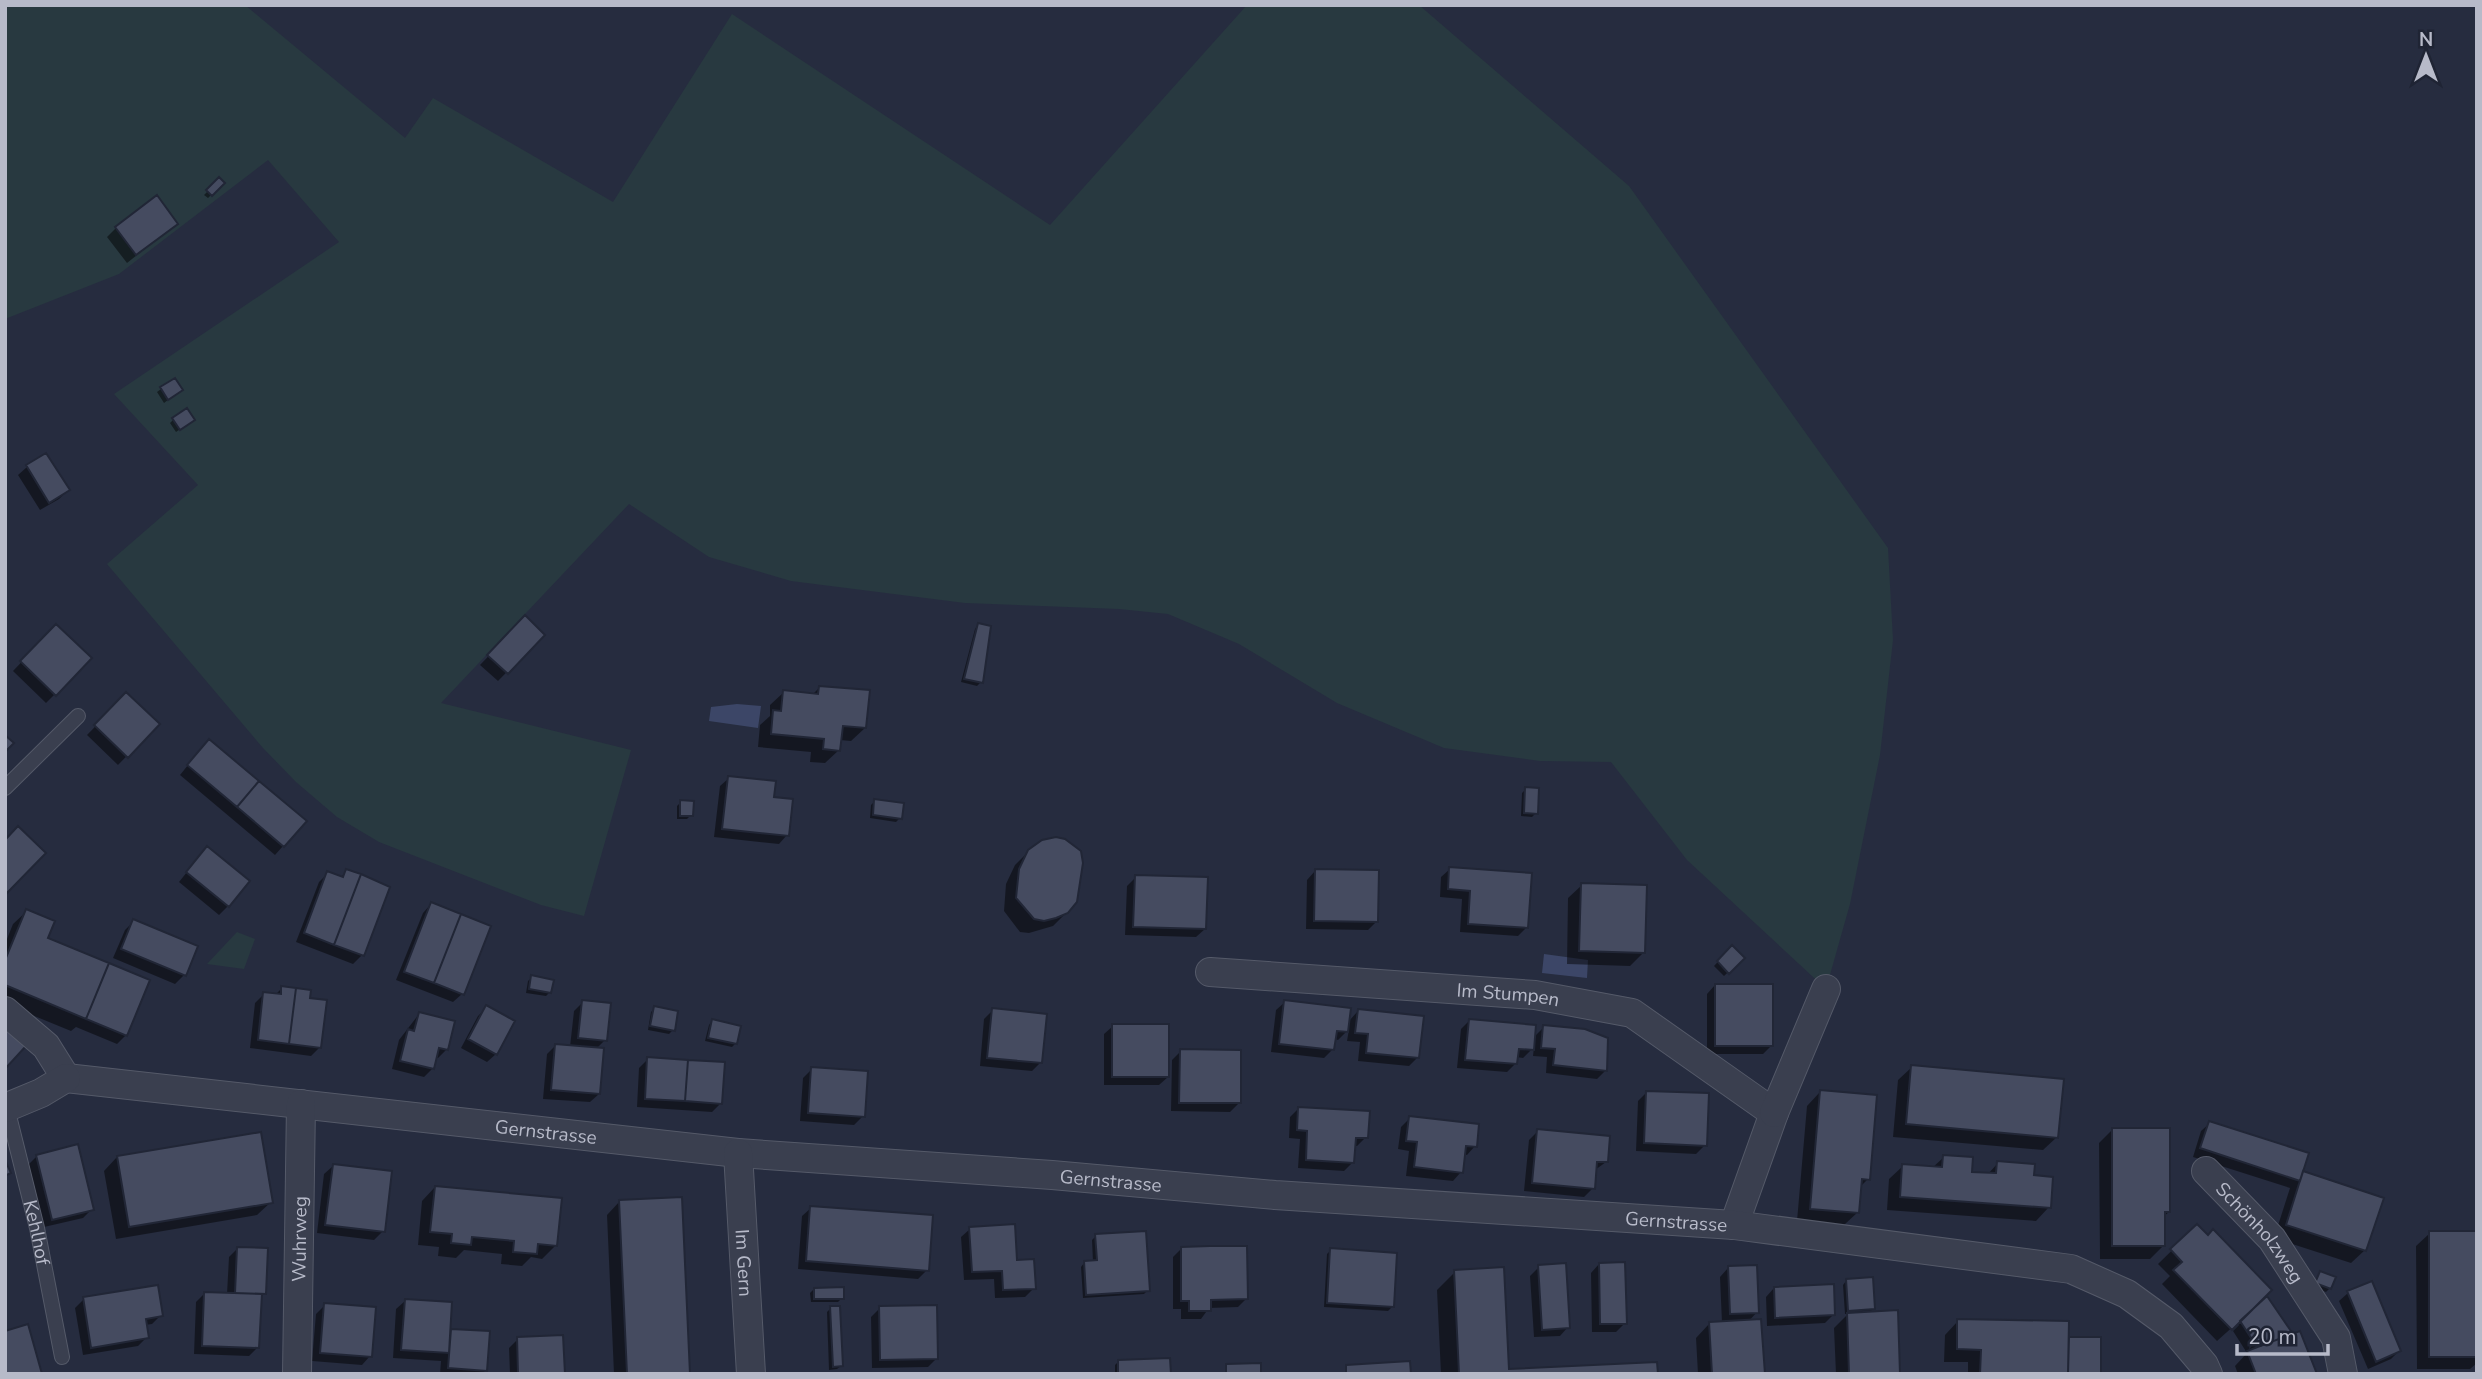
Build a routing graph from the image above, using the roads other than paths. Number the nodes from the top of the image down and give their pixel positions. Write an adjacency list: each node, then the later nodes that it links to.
1 (78, 716): 2 (lane)
2 (5, 788)
3 (1210, 972): 9 (street, Im Stumpen)
4 (1826, 989): 9 (street)
5 (5, 1011): 6 (street)
6 (66, 1078): 7 (street, Gernstrasse); 8 (street, Kehlhof)
7 (301, 1104): 10 (street, Gernstrasse); 14 (street, Wuhrweg)
8 (6, 1108): 13 (lane, Kehlhof)
9 (1774, 1112): 12 (street)
10 (738, 1153): 12 (street, Gernstrasse); 15 (street, Im Gern)
11 (2206, 1171): 17 (street, Schönholzweg)
12 (1734, 1225): 16 (street, Gernstrasse)
13 (62, 1357)
14 (297, 1374)
15 (751, 1374)
16 (2208, 1374)
17 (2343, 1374)

